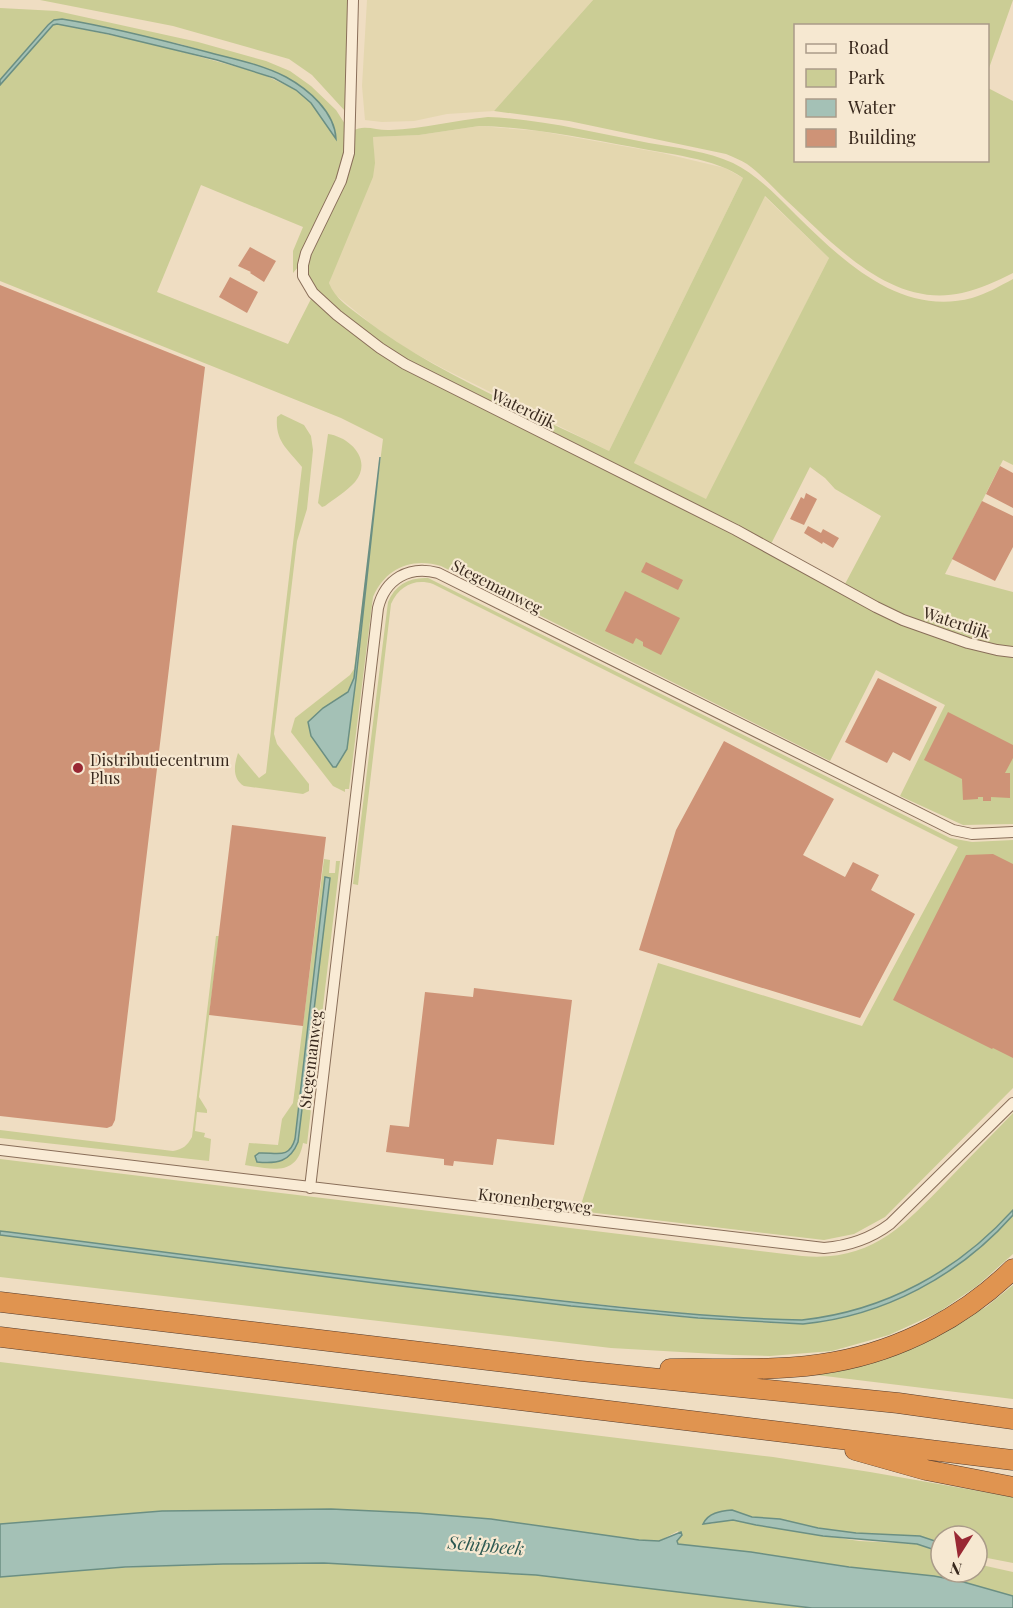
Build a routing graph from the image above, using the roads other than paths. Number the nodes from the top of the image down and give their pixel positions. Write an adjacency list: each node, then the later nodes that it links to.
1 (353, 0): 2 (street, Waterdijk)
2 (1013, 652)
3 (1013, 832): 6 (street, Stegemanweg)
4 (1013, 1103): 6 (street, Kronenbergweg)
5 (0, 1150): 6 (street, Kronenbergweg)
6 (310, 1188)
7 (1013, 1269): 10 (highway)
8 (0, 1302): 10 (highway)
9 (0, 1337): 12 (highway)
10 (582, 1371): 11 (highway)
11 (1013, 1419)
12 (800, 1434): 13 (highway); 14 (highway)
13 (1013, 1460)
14 (1013, 1487)

